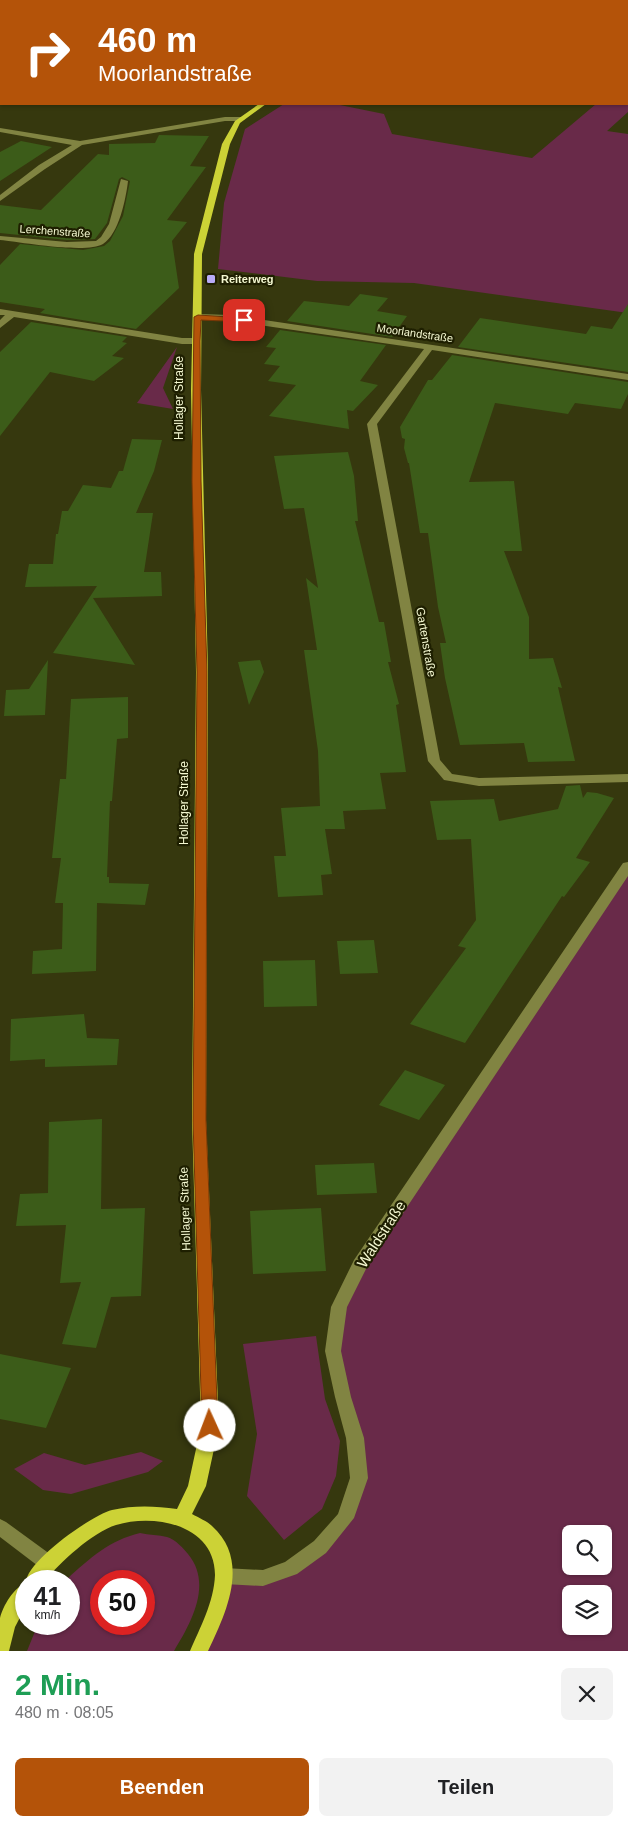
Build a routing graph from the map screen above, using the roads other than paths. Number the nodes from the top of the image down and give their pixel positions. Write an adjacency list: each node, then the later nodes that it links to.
1 (262, 105): 2 (main road, Hollager Straße)
2 (241, 120): 4 (street); 10 (main road, Hollager Straße)
3 (0, 130): 4 (street)
4 (80, 143): 6 (street)
5 (124, 181): 7 (street, Lerchenstraße)
6 (0, 199)
7 (0, 238)
8 (0, 312): 9 (street)
9 (12, 314): 11 (street); 12 (street)
10 (198, 317): 12 (main road, Hollager Straße); 13 (street, Moorlandstraße)
11 (0, 326)
12 (196, 341): 17 (main road, Hollager Straße)
13 (430, 347): 14 (street, Moorlandstraße); 15 (street, Gartenstraße)
14 (628, 377)
15 (628, 778)
16 (628, 866): 21 (street, Waldstraße)
17 (182, 1517): 19 (main road); 21 (main road)
18 (0, 1527): 19 (street)
19 (48, 1563): 20 (main road)
20 (43, 1570)
21 (224, 1576): 24 (main road)
22 (15, 1609): 23 (main road)
23 (0, 1650)
24 (199, 1651)

